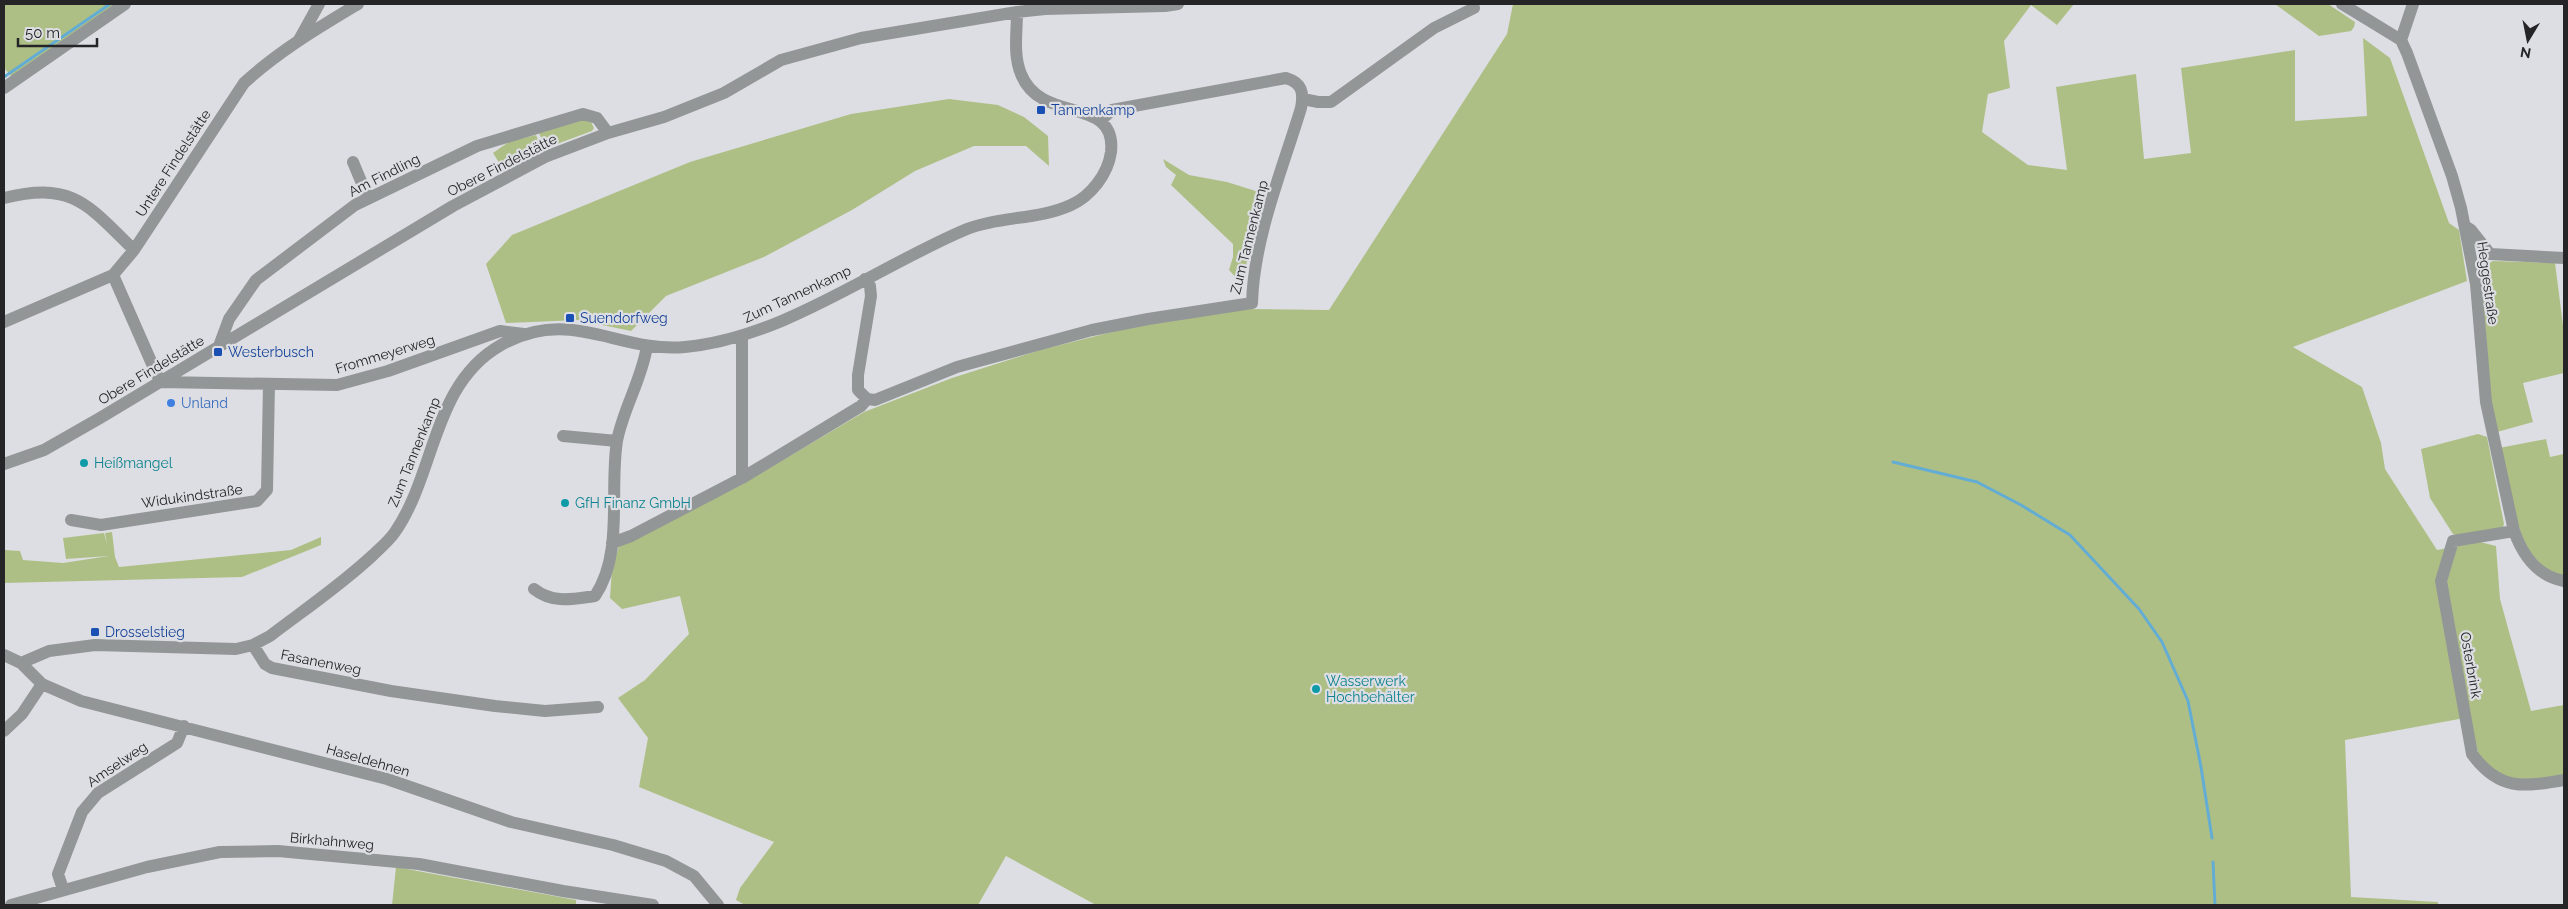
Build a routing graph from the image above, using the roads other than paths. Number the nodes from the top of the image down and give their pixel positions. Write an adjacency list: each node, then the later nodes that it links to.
1 (125, 4): 11 (street)
2 (319, 4): 9 (street)
3 (358, 4): 9 (street, Untere Findelstätte)
4 (1178, 4): 8 (street, Obere Findelstätte)
5 (2342, 4): 10 (street)
6 (2413, 4): 10 (street)
7 (1474, 8): 12 (street)
8 (1018, 12): 13 (street); 14 (street, Obere Findelstätte)
9 (299, 40): 19 (street, Untere Findelstätte)
10 (2401, 40): 18 (street, Heggestraße)
11 (4, 88)
12 (1303, 99): 13 (street); 32 (street, Zum Tannenkamp)
13 (1100, 120): 24 (street, Zum Tannenkamp)
14 (608, 133): 17 (street, Am Findling); 28 (street, Obere Findelstätte)
15 (353, 162): 17 (street)
16 (4, 198): 19 (street)
17 (368, 198): 28 (street, Am Findling)
18 (2464, 226): 20 (street); 22 (street, Heggestraße)
19 (134, 250): 23 (street, Untere Findelstätte)
20 (2490, 254): 21 (street); 22 (street)
21 (2564, 258)
22 (2474, 273): 38 (street, Heggestraße)
23 (113, 275): 25 (street, Untere Findelstätte); 30 (street)
24 (865, 280): 27 (street, Zum Tannenkamp); 32 (street, Zum Tannenkamp)
25 (4, 322)
26 (524, 334): 29 (street, Zum Tannenkamp); 31 (street, Frommeyerweg); 42 (street, Zum Tannenkamp)
27 (742, 336): 29 (street, Zum Tannenkamp); 36 (street, Zum Tannenkamp)
28 (219, 346): 30 (street, Obere Findelstätte)
29 (647, 346): 34 (street)
30 (160, 382): 31 (street, Frommeyerweg); 35 (street, Obere Findelstätte)
31 (269, 384): 37 (street, Widukindstraße)
32 (866, 400): 36 (street, Zum Tannenkamp)
33 (564, 436): 34 (street)
34 (617, 441): 39 (street)
35 (4, 464)
36 (742, 478): 39 (street, Zum Tannenkamp)
37 (71, 520)
38 (2514, 531): 40 (street, Heggestraße); 49 (street, Osterbrink)
39 (612, 543): 41 (street)
40 (2564, 582)
41 (534, 589)
42 (253, 645): 44 (street); 46 (street, Fasanenweg)
43 (4, 655): 44 (street, Haseldehnen)
44 (20, 663): 45 (street, Haseldehnen)
45 (42, 684): 47 (street, Haseldehnen); 48 (street)
46 (598, 707)
47 (184, 726): 50 (street, Amselweg); 53 (street, Haseldehnen)
48 (4, 731)
49 (2564, 780)
50 (63, 889): 51 (street, Birkhahnweg); 52 (street, Birkhahnweg)
51 (12, 905)
52 (653, 905)
53 (718, 905)

